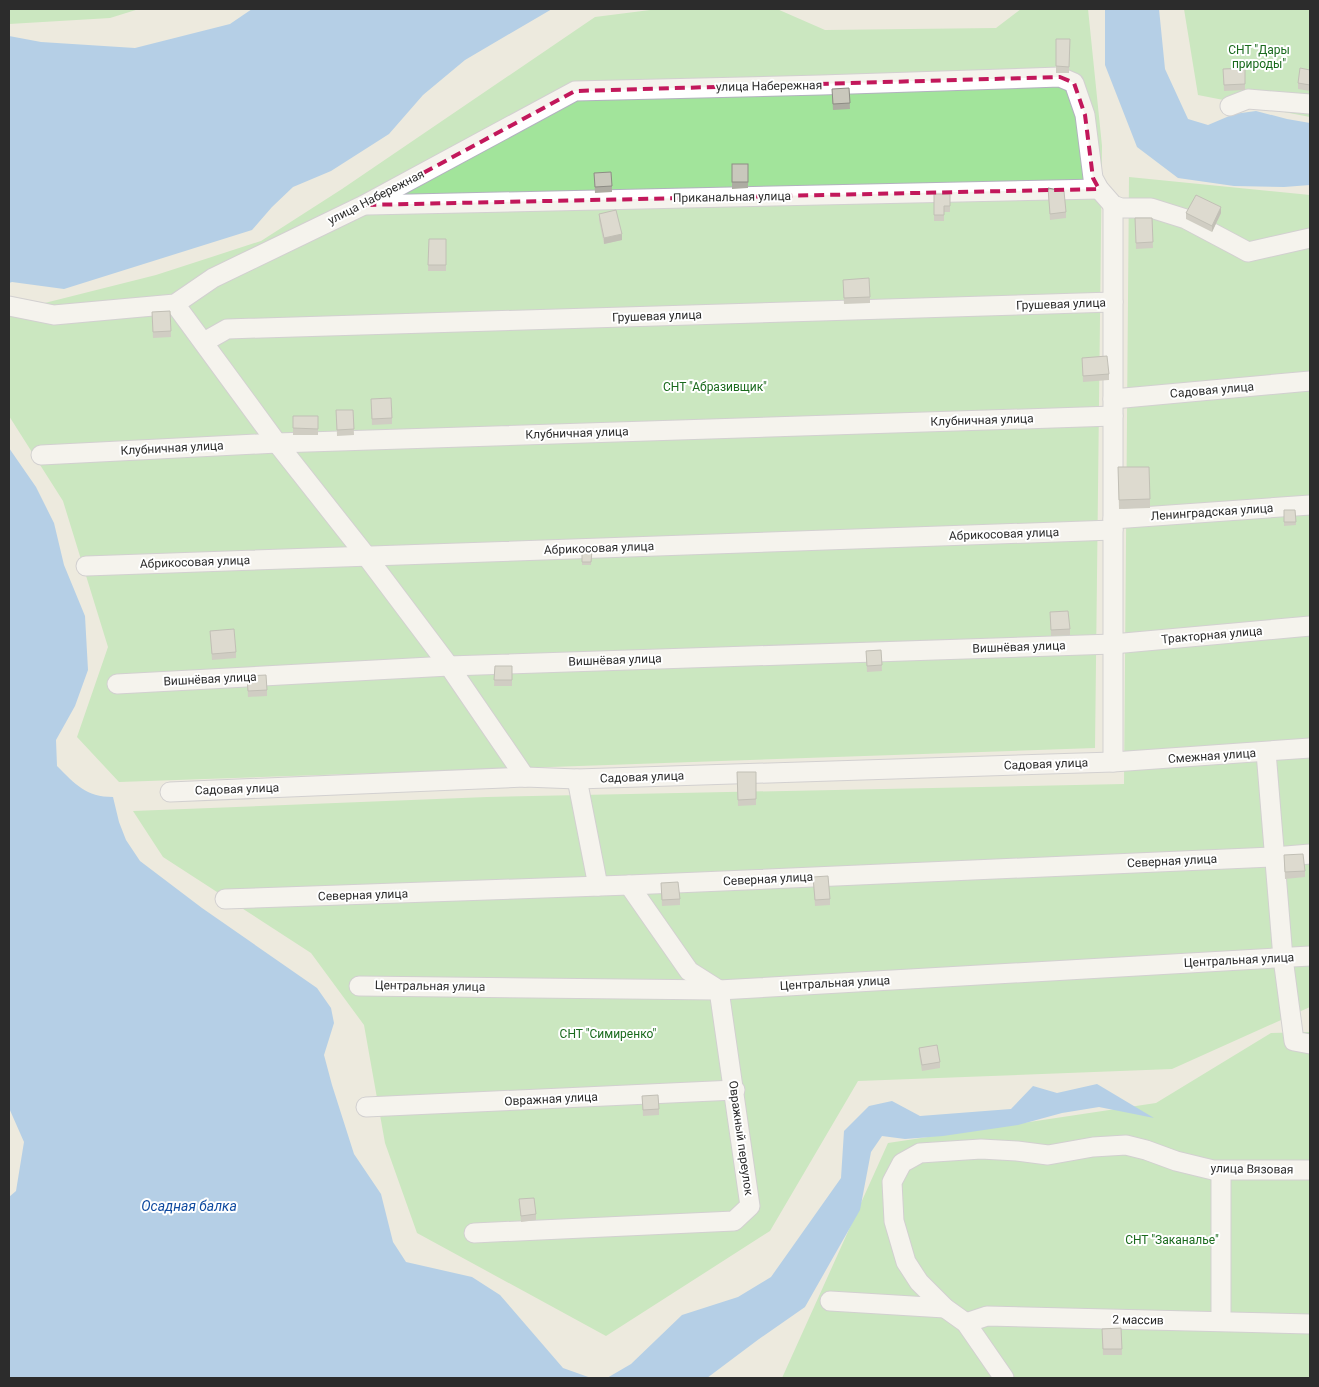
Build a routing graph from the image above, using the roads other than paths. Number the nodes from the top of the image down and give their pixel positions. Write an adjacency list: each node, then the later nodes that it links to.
1 (1310, 104): 2 (street)
2 (1230, 106)
3 (1099, 189): 4 (street, Приканальная улица); 4 (street, улица Набережная); 5 (street, улица Набережная)
4 (364, 205): 8 (street, улица Набережная)
5 (1113, 205): 6 (street); 7 (street)
6 (1310, 238)
7 (1113, 302): 10 (street, Грушевая улица); 12 (street)
8 (175, 304): 9 (street); 10 (street)
9 (9, 306)
10 (204, 342): 13 (street)
11 (1310, 382): 12 (street, Садовая улица)
12 (1113, 407): 13 (street, Клубничная улица); 16 (street)
13 (277, 443): 14 (street, Клубничная улица); 17 (street)
14 (41, 455)
15 (1310, 505): 16 (street, Ленинградская улица)
16 (1113, 525): 17 (street, Абрикосовая улица); 20 (street)
17 (367, 557): 18 (street, Абрикосовая улица); 21 (street)
18 (86, 566)
19 (1310, 626): 20 (street, Тракторная улица)
20 (1113, 644): 21 (street, Вишнёвая улица); 25 (street)
21 (449, 666): 22 (street, Вишнёвая улица); 26 (street)
22 (117, 684)
23 (1310, 748): 24 (street, Смежная улица)
24 (1266, 752): 25 (street, Смежная улица); 30 (street)
25 (1113, 762): 27 (street, Садовая улица)
26 (525, 777): 27 (street, Садовая улица); 28 (street, Садовая улица)
27 (576, 779): 32 (street)
28 (170, 792)
29 (1310, 854): 30 (street, Северная улица)
30 (1274, 857): 31 (street, Северная улица); 35 (street)
31 (629, 885): 32 (street, Северная улица); 37 (street)
32 (598, 886): 33 (street, Северная улица)
33 (225, 900)
34 (1310, 956): 35 (street, Центральная улица)
35 (1283, 958): 37 (street, Центральная улица); 38 (street)
36 (359, 986): 37 (street, Центральная улица)
37 (719, 990): 39 (street, Овражный переулок)
38 (1302, 1043)
39 (735, 1090): 40 (street, Овражная улица); 43 (street, Овражный переулок)
40 (366, 1107)
41 (1221, 1170): 42 (street, улица Вязовая); 45 (street, улица Вязовая); 46 (street)
42 (1310, 1170)
43 (474, 1233)
44 (830, 1301): 45 (street)
45 (944, 1308): 47 (street)
46 (1221, 1321): 47 (street, 2 массив); 48 (street, 2 массив)
47 (966, 1323): 49 (street)
48 (1310, 1324)
49 (1004, 1378)

